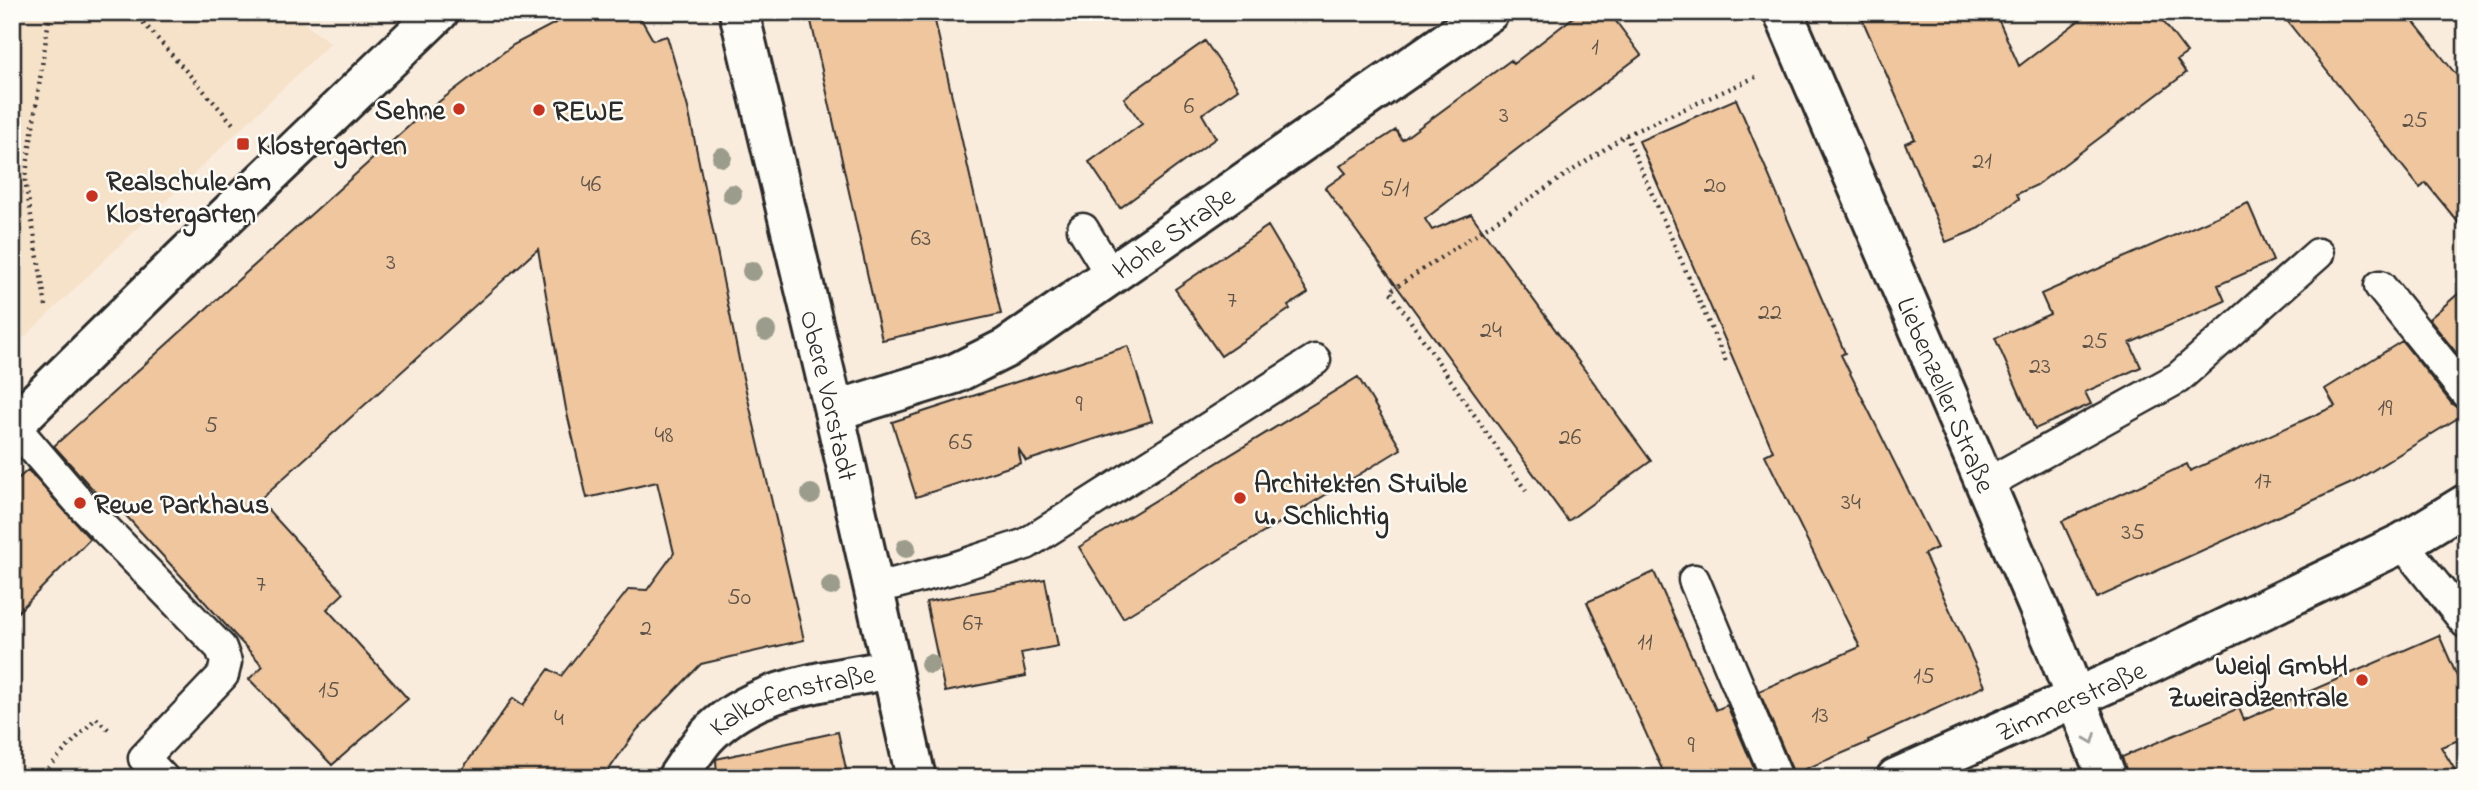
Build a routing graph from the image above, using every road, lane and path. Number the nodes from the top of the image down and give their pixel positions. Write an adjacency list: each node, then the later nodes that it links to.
1 (50, 12): 14 (path)
2 (134, 12): 8 (path)
3 (439, 12): 19 (main road)
4 (739, 12): 18 (main road, Obere Vorstadt)
5 (1489, 12): 12 (main road, Hohe Straße)
6 (1783, 12): 7 (main road, Liebenzeller Straße)
7 (1801, 57): 9 (path); 20 (main road, Liebenzeller Straße)
8 (234, 125)
9 (1626, 135): 16 (path); 21 (path)
10 (1083, 229): 12 (lane)
11 (2318, 254): 20 (lane)
12 (1111, 275): 18 (main road, Hohe Straße)
13 (2380, 286): 17 (lane)
14 (46, 306)
15 (1315, 360): 25 (lane)
16 (1726, 362)
17 (2466, 393)
18 (834, 411): 25 (main road, Obere Vorstadt)
19 (13, 426): 29 (lane)
20 (1986, 485): 28 (main road, Liebenzeller Straße)
21 (1525, 491)
22 (2466, 504): 23 (main road, Zimmerstraße)
23 (2402, 543): 26 (lane); 28 (main road, Zimmerstraße)
24 (1694, 580): 33 (lane)
25 (873, 589): 27 (main road, Obere Vorstadt)
26 (2466, 623)
27 (891, 669): 31 (main road, Kalkofenstraße); 32 (main road, Obere Vorstadt)
28 (2075, 699): 34 (main road, Zimmerstraße); 35 (main road, Liebenzeller Straße, one-way to 35)
29 (154, 768): 30 (path)
30 (38, 778)
31 (677, 778)
32 (916, 778)
33 (1777, 778)
34 (1896, 778)
35 (2107, 778)

